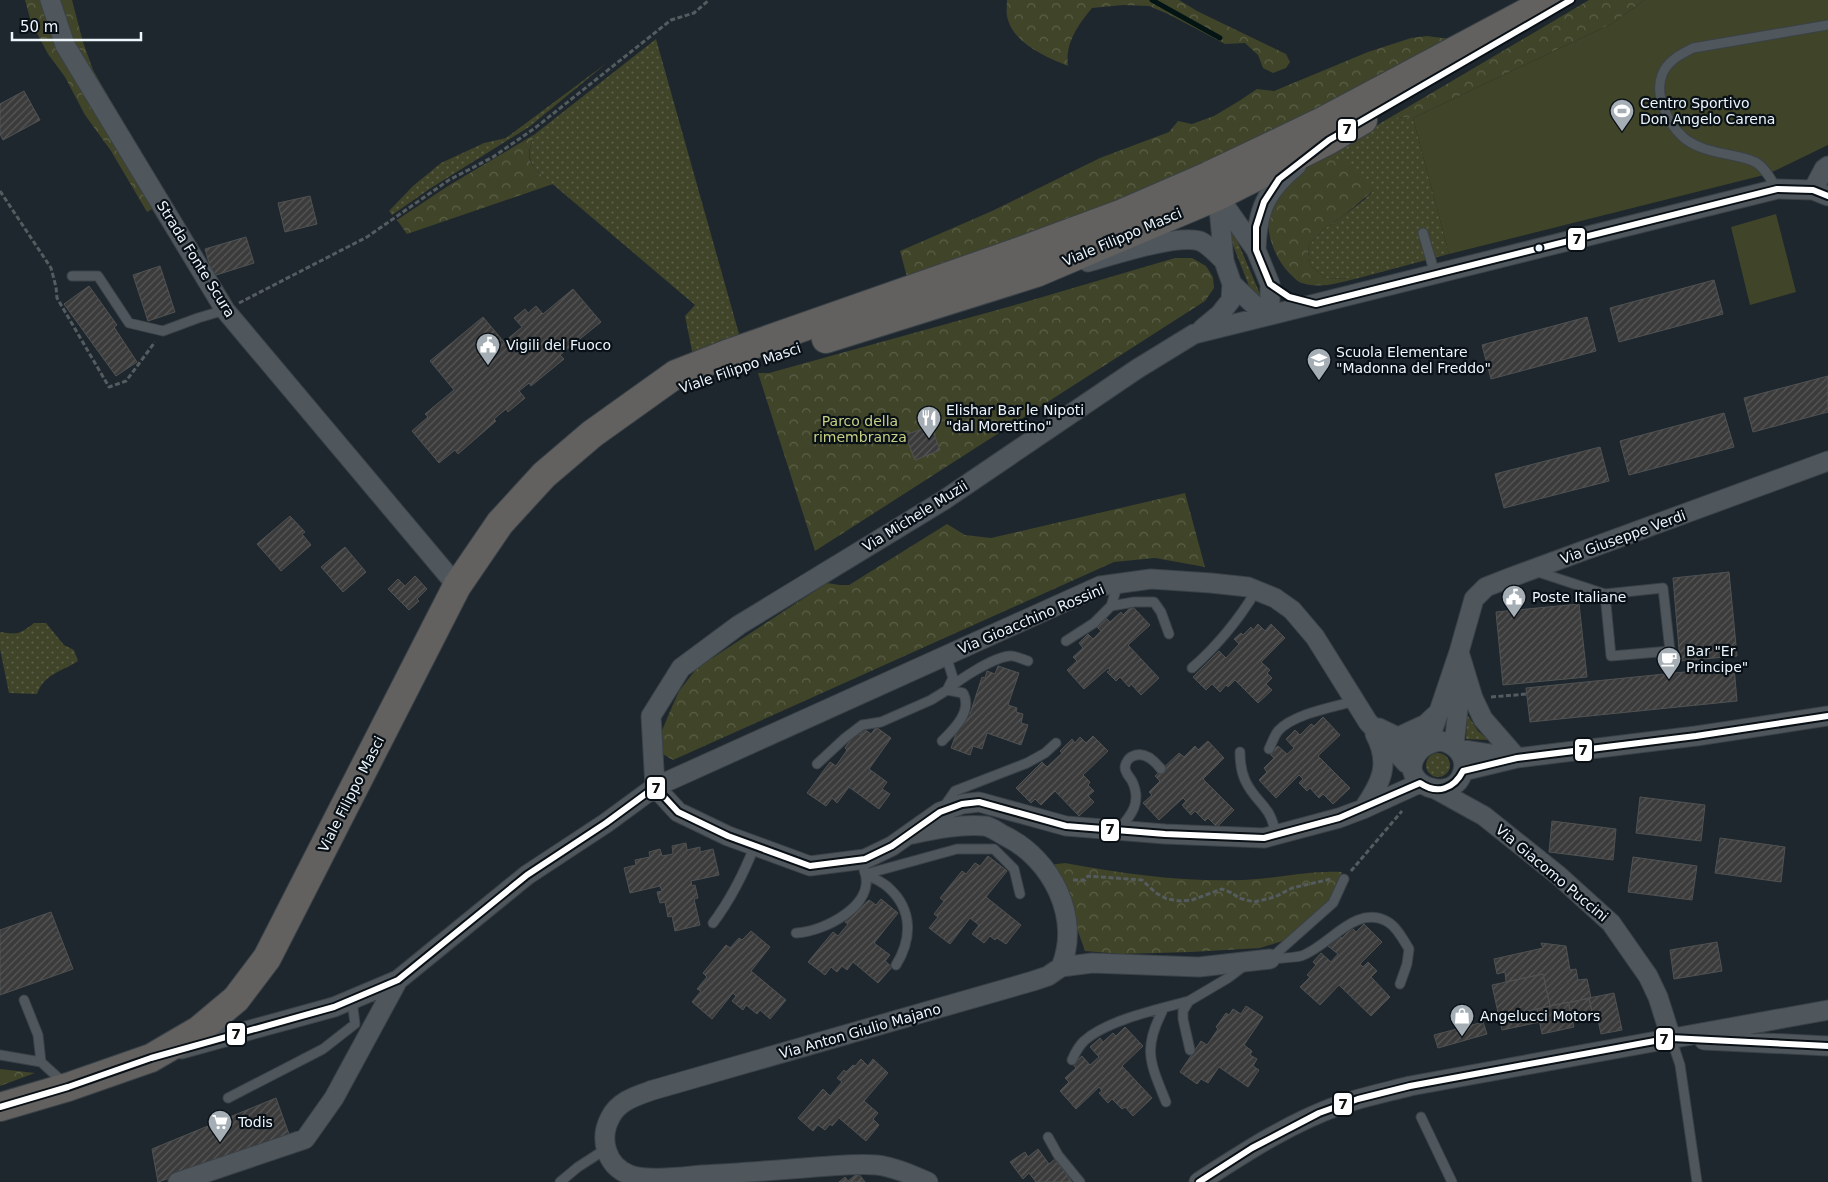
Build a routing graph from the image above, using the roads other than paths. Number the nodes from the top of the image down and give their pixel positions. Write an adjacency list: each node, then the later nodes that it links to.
1 (50, 0): 19 (street, Strada Fonte Scura)
2 (1550, 0): 7 (main road, Viale Filippo Masci)
3 (1571, 0): 5 (main road, Viale Filippo Masci)
4 (1828, 24): 8 (lane)
5 (1329, 140): 7 (main road, Viale Filippo Masci); 11 (street)
6 (1828, 166): 9 (street)
7 (1213, 186): 11 (street); 12 (street); 13 (main road, Viale Filippo Masci); 22 (main road, Viale Filippo Masci)
8 (1777, 189): 9 (street, Via Michele Muzii); 14 (street, Via Michele Muzii)
9 (1821, 193)
10 (1423, 233): 14 (lane)
11 (1256, 250): 17 (street)
12 (1224, 261): 13 (street); 16 (street)
13 (1036, 273): 22 (main road, Viale Filippo Masci)
14 (1435, 274): 18 (street, Via Michele Muzii)
15 (72, 276): 19 (lane)
16 (1232, 284): 20 (street); 21 (street)
17 (1270, 284): 18 (street); 20 (street)
18 (1316, 304): 20 (street, Via Michele Muzii)
19 (225, 310): 26 (street, Strada Fonte Scura)
20 (1266, 316): 21 (street, Via Michele Muzii)
21 (1194, 334): 53 (street, Via Michele Muzii)
22 (642, 400): 26 (main road, Viale Filippo Masci)
23 (1828, 461): 24 (street, Via Giuseppe Verdi)
24 (1532, 570): 28 (lane); 32 (street, Via Giuseppe Verdi)
25 (1118, 584): 27 (street, Via Gioacchino Rossini); 29 (lane); 33 (street, Via Gioacchino Rossini)
26 (457, 586): 81 (main road, Viale Filippo Masci)
27 (1256, 590): 35 (lane); 37 (street, Via Gioacchino Rossini)
28 (1605, 594): 28 (lane)
29 (1111, 606): 30 (lane); 31 (lane)
30 (1169, 634)
31 (1066, 641)
32 (1459, 652): 38 (street, Via Giuseppe Verdi); 45 (street, Via Giuseppe Verdi); 48 (street)
33 (946, 656): 36 (lane); 53 (street, Via Gioacchino Rossini)
34 (1028, 661): 36 (lane)
35 (1192, 668)
36 (947, 690): 42 (lane); 49 (lane)
37 (1355, 701): 40 (street, Via Gioacchino Rossini); 46 (lane)
38 (1440, 710): 41 (street); 44 (street, Via Giuseppe Verdi)
39 (1828, 716): 48 (street)
40 (1368, 722): 41 (street); 52 (street, Via Gioacchino Rossini); 54 (street)
41 (1398, 737): 44 (street)
42 (942, 741)
43 (1056, 742): 55 (lane)
44 (1426, 746): 45 (street); 52 (street)
45 (1456, 748): 48 (street); 51 (street)
46 (1270, 749)
47 (1240, 752): 58 (lane)
48 (1517, 758): 51 (street)
49 (817, 764)
50 (1161, 769): 57 (lane)
51 (1462, 774): 52 (street); 56 (street, Via Giacomo Puccini)
52 (1419, 782): 54 (street); 56 (street, Via Giacomo Puccini)
53 (655, 787): 60 (street); 70 (street, Via Gioacchino Rossini)
54 (1363, 809): 58 (street)
55 (940, 812): 57 (street); 59 (street)
56 (1484, 816): 77 (street, Via Giacomo Puccini)
57 (1118, 830): 58 (street)
58 (1275, 835)
59 (904, 836): 61 (street); 69 (street)
60 (755, 846): 61 (street); 64 (lane)
61 (863, 867): 63 (lane); 65 (lane); 68 (lane)
62 (1344, 879): 66 (lane)
63 (1020, 894)
64 (713, 923)
65 (796, 933)
66 (1270, 959): 67 (street, Via Anton Giulio Majano); 71 (lane)
67 (1251, 961): 69 (street, Via Anton Giulio Majano); 74 (lane)
68 (896, 965)
69 (1061, 967): 90 (street, Via Anton Giulio Majano)
70 (398, 980): 73 (street); 92 (street)
71 (1400, 984)
72 (24, 1000): 83 (lane)
73 (352, 1000): 81 (street); 85 (lane)
74 (1189, 1001): 75 (lane); 79 (lane)
75 (1164, 1008): 82 (lane); 86 (lane)
76 (1828, 1010): 77 (street)
77 (1671, 1038): 78 (street); 96 (street); 98 (lane)
78 (1828, 1046)
79 (1190, 1050)
80 (0, 1055): 83 (lane)
81 (151, 1058): 84 (main road, Viale Filippo Masci)
82 (1072, 1060)
83 (41, 1062): 84 (lane)
84 (68, 1087): 87 (main road, Viale Filippo Masci)
85 (228, 1098)
86 (1166, 1102)
87 (0, 1108)
88 (1421, 1117): 97 (lane)
89 (1048, 1138): 95 (lane)
90 (606, 1149): 91 (street); 93 (lane)
91 (678, 1180): 94 (street)
92 (178, 1182)
93 (560, 1182)
94 (928, 1182)
95 (1080, 1182)
96 (1199, 1182)
97 (1452, 1182)
98 (1697, 1182)

